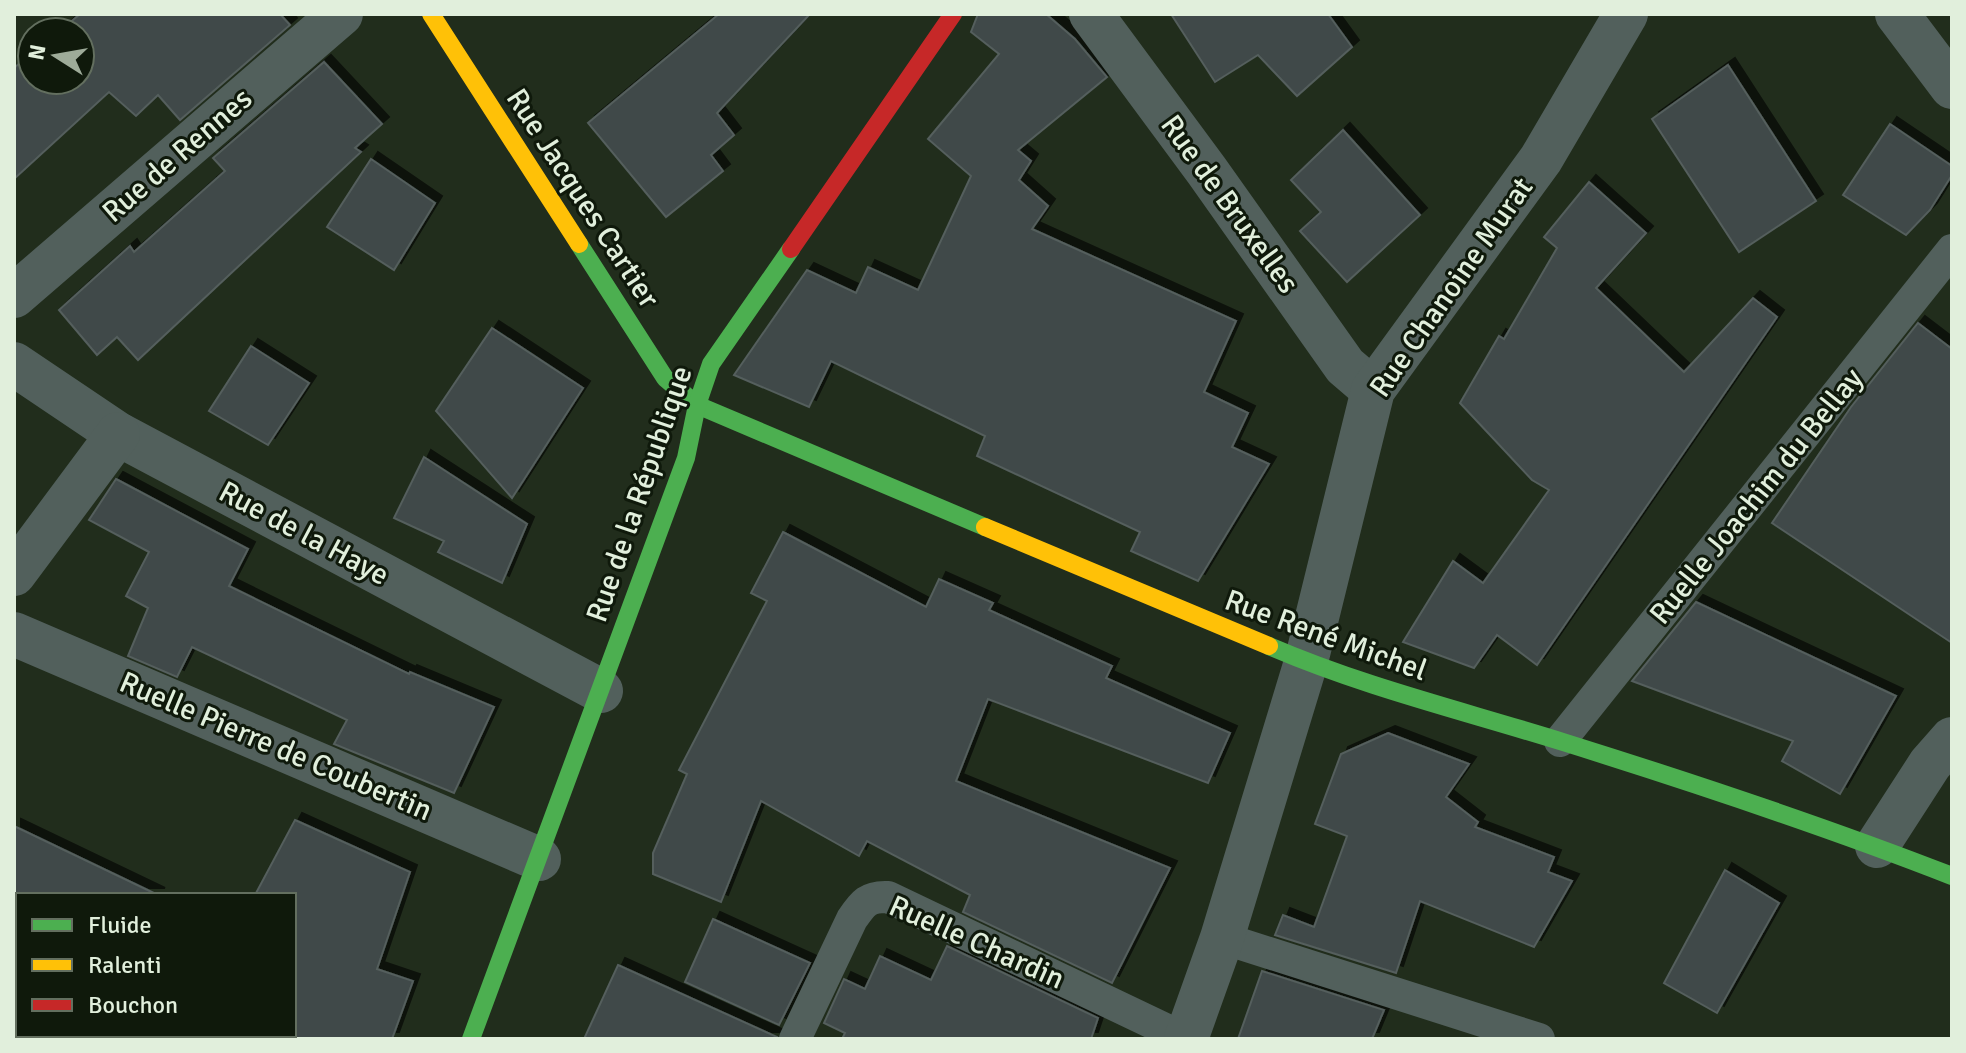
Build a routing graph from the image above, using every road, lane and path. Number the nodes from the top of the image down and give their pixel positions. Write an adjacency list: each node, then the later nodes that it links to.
1 (341, 14): 9 (street, Rue de Rennes)
2 (431, 14): 12 (street, Rue Jacques Cartier)
3 (953, 14): 12 (street, Rue de la République)
4 (1091, 14): 11 (street, Rue de Bruxelles)
5 (1626, 14): 11 (street, Rue Chanoine Murat)
6 (1897, 14): 7 (street)
7 (1952, 87)
8 (1952, 250): 19 (lane, Ruelle Joachim du Bellay)
9 (14, 296)
10 (14, 364): 13 (street, Rue de la Haye)
11 (1373, 390): 16 (street, Rue Chanoine Murat)
12 (697, 405): 16 (street, Rue René Michel); 17 (street, Rue de la République)
13 (118, 434): 14 (street); 17 (street, Rue de la Haye)
14 (14, 574)
15 (14, 634): 21 (street, Ruelle Pierre de Coubertin)
16 (1306, 662): 19 (street, Rue René Michel); 23 (street, Rue Chanoine Murat)
17 (601, 691): 21 (street, Rue de la République)
18 (1952, 739): 20 (street)
19 (1560, 741): 20 (street, Rue René Michel)
20 (1877, 846): 22 (street, Rue René Michel)
21 (539, 859): 24 (street, Rue de la République)
22 (1952, 876)
23 (1222, 938): 26 (street, Rue Chanoine Murat); 27 (lane)
24 (471, 1039)
25 (795, 1039): 26 (lane, Ruelle Chardin)
26 (1186, 1039)
27 (1539, 1039)

